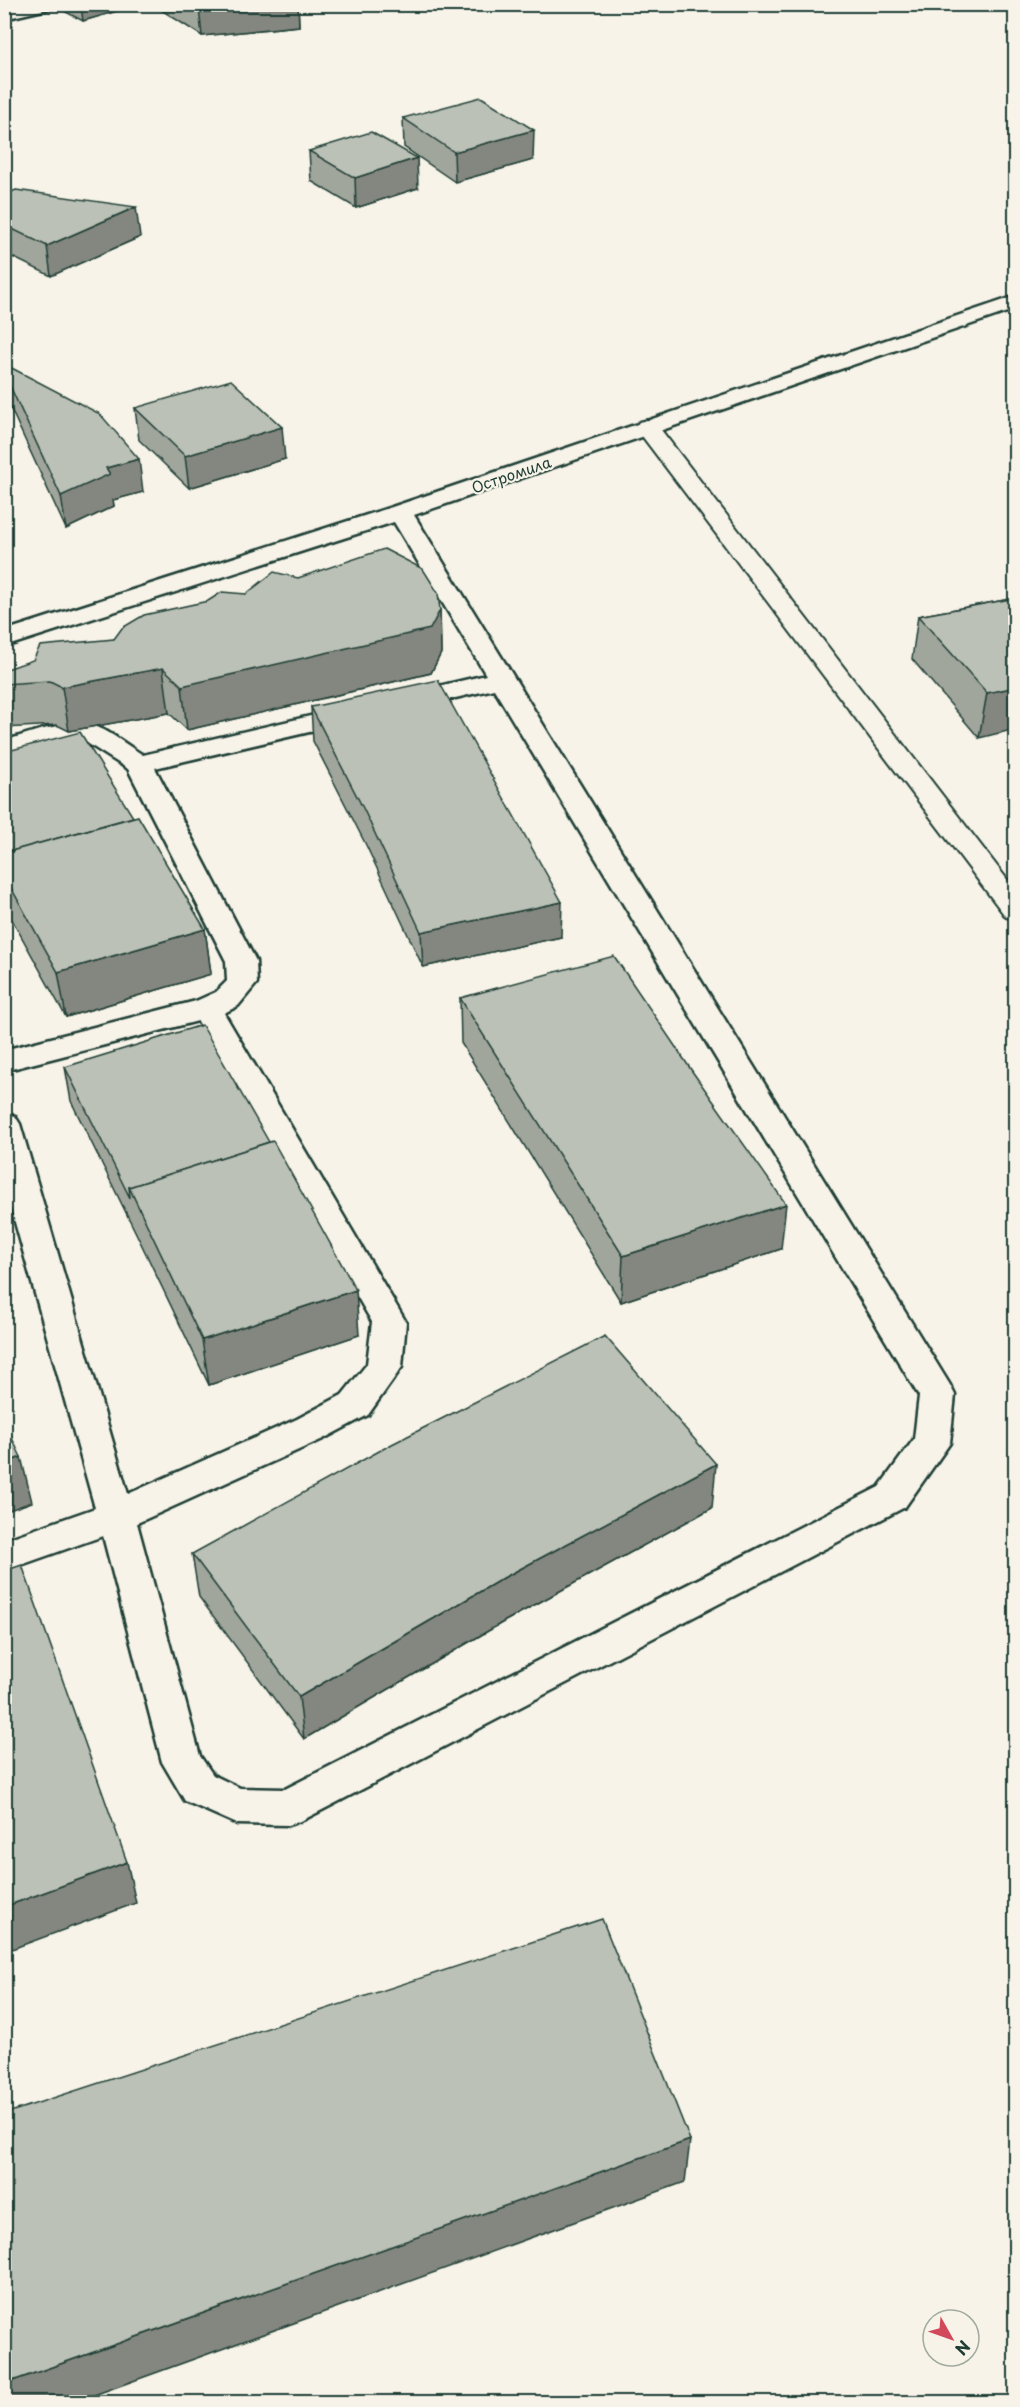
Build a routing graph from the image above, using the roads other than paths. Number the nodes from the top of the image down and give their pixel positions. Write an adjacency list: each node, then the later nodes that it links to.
1 (46, 4): 2 (street)
2 (4, 14)
3 (1016, 302): 4 (street, Остромила)
4 (647, 428): 5 (street, Остромила); 10 (lane)
5 (400, 512): 6 (street, Остромила); 7 (street)
6 (4, 639)
7 (503, 679): 9 (street); 14 (street)
8 (4, 750): 9 (street)
9 (139, 764): 11 (street)
10 (1016, 911)
11 (206, 1009): 12 (street); 14 (street)
12 (4, 1060)
13 (4, 1124): 14 (street)
14 (116, 1516): 15 (street)
15 (4, 1556)

